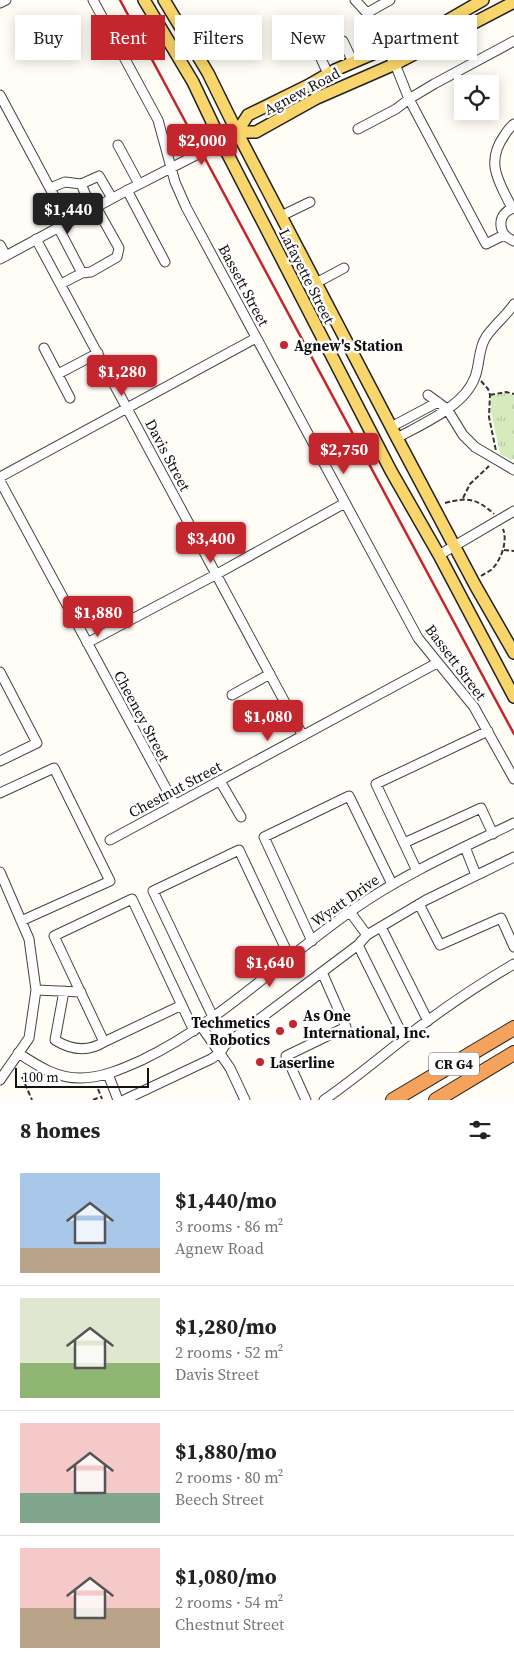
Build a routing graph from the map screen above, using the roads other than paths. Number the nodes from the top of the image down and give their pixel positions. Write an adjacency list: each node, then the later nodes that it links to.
1 (6, 0): 9 (street)
2 (93, 0): 27 (street, Bassett Street)
3 (144, 0): 25 (main road, Lafayette Street)
4 (164, 0): 24 (main road, Lafayette Street)
5 (355, 0): 10 (street)
6 (390, 0): 10 (street)
7 (483, 0): 11 (main road, Agnew Road)
8 (514, 2): 18 (main road, Agnew Road)
9 (0, 3)
10 (367, 13)
11 (457, 15)
12 (514, 41): 21 (street)
13 (344, 43): 17 (street)
14 (322, 60): 19 (street)
15 (358, 60): 17 (main road, Agnew Road)
16 (392, 60): 18 (street)
17 (353, 62): 19 (main road, Agnew Road)
18 (395, 64): 21 (street); 24 (main road, Agnew Road)
19 (328, 74): 24 (main road, Agnew Road)
20 (0, 95): 30 (street)
21 (409, 99): 23 (street); 39 (street)
22 (514, 124): 35 (street)
23 (358, 129)
24 (237, 132): 25 (street, Agnew Road); 36 (main road, Lafayette Street)
25 (221, 141): 27 (street, Agnew Road); 67 (main road, Lafayette Street)
26 (118, 145): 29 (street)
27 (171, 168): 29 (street, Agnew Road); 50 (street, Bassett Street)
28 (81, 184): 30 (street); 32 (street); 34 (street)
29 (139, 184): 31 (street, Agnew Road)
30 (50, 188): 37 (street)
31 (127, 190): 32 (street, Agnew Road); 44 (street)
32 (112, 198): 34 (street, Agnew Road)
33 (310, 202): 36 (street)
34 (94, 208): 37 (street, Agnew Road); 46 (street)
35 (513, 208): 39 (street)
36 (281, 216): 47 (main road, Lafayette Street)
37 (68, 222): 38 (street, Agnew Road)
38 (58, 227): 40 (street, Agnew Road); 46 (street)
39 (504, 235): 41 (street)
40 (36, 239): 43 (street, Agnew Road); 48 (street, Davis Street)
41 (514, 241)
42 (0, 245): 43 (street)
43 (3, 257)
44 (165, 262)
45 (344, 268): 47 (street)
46 (82, 273): 48 (street)
47 (316, 283): 59 (main road, Lafayette Street)
48 (60, 284): 52 (street, Davis Street)
49 (514, 304): 58 (street)
50 (256, 338): 57 (street); 64 (street, Bassett Street)
51 (44, 348): 53 (street)
52 (98, 353): 53 (street); 57 (street, Davis Street)
53 (58, 374): 55 (street)
54 (428, 395): 56 (street)
55 (70, 398)
56 (438, 402): 58 (street); 59 (street)
57 (127, 408): 62 (street); 68 (street, Davis Street)
58 (447, 409): 60 (street); 61 (street)
59 (391, 427): 60 (main road, Lafayette Street)
60 (397, 438): 66 (main road, Lafayette Street)
61 (514, 470)
62 (0, 477)
63 (0, 482): 69 (street, Cheeney Street)
64 (345, 503): 68 (street); 71 (street, Bassett Street)
65 (514, 511): 66 (street)
66 (454, 546): 67 (street); 70 (main road, Lafayette Street)
67 (439, 555): 75 (main road, Lafayette Street)
68 (216, 574): 69 (street); 73 (street, Davis Street)
69 (87, 643): 82 (street, Cheeney Street)
70 (514, 653)
71 (437, 663): 76 (street, Bassett Street); 77 (street, Chestnut Street)
72 (0, 672): 78 (street)
73 (270, 674): 74 (street); 77 (street, Davis Street)
74 (232, 695)
75 (514, 697)
76 (488, 731): 79 (street, Bassett Street); 87 (street)
77 (304, 736): 80 (street, Chestnut Street)
78 (0, 761)
79 (514, 779)
80 (220, 781): 82 (street, Chestnut Street); 83 (street)
81 (0, 793): 96 (street)
82 (175, 805): 86 (street, Chestnut Street)
83 (241, 817)
84 (514, 824): 85 (street, Wyatt Drive)
85 (493, 834): 87 (street); 88 (street, Wyatt Drive)
86 (110, 840)
87 (404, 843): 90 (street)
88 (465, 847): 90 (street, Wyatt Drive); 92 (street)
89 (514, 857): 92 (street)
90 (417, 871): 93 (street, Wyatt Drive)
91 (0, 872): 96 (street)
92 (476, 875): 94 (street)
93 (392, 884): 95 (street, Wyatt Drive); 99 (street)
94 (419, 904): 97 (street); 101 (street)
95 (350, 912): 98 (street); 99 (street, Wyatt Drive)
96 (21, 921): 105 (street)
97 (381, 926): 98 (street); 110 (street)
98 (367, 935): 100 (street)
99 (312, 941): 102 (street, Wyatt Drive)
100 (358, 945): 104 (street); 113 (street)
101 (514, 946)
102 (290, 958): 109 (street, Wyatt Drive); 109 (street)
103 (514, 964): 110 (street)
104 (322, 972): 115 (street); 123 (street)
105 (36, 990): 106 (street); 116 (street)
106 (64, 991): 107 (street); 114 (street)
107 (81, 992): 108 (street); 114 (street)
108 (182, 1005): 112 (street); 114 (street)
109 (213, 1017): 112 (street, Wyatt Drive)
110 (428, 1021): 113 (street)
111 (514, 1028): 125 (highway, CR G4)
112 (198, 1029): 115 (street); 118 (street, Wyatt Drive)
113 (404, 1038): 124 (street)
114 (104, 1042)
115 (220, 1052): 121 (street); 122 (street)
116 (18, 1053): 118 (street, Wyatt Drive); 119 (street)
117 (514, 1053): 126 (highway, CR G4)
118 (108, 1074): 120 (street)
119 (0, 1080)
120 (118, 1100)
121 (124, 1100)
122 (245, 1100)
123 (306, 1100)
124 (324, 1100)
125 (393, 1100)
126 (436, 1100)

